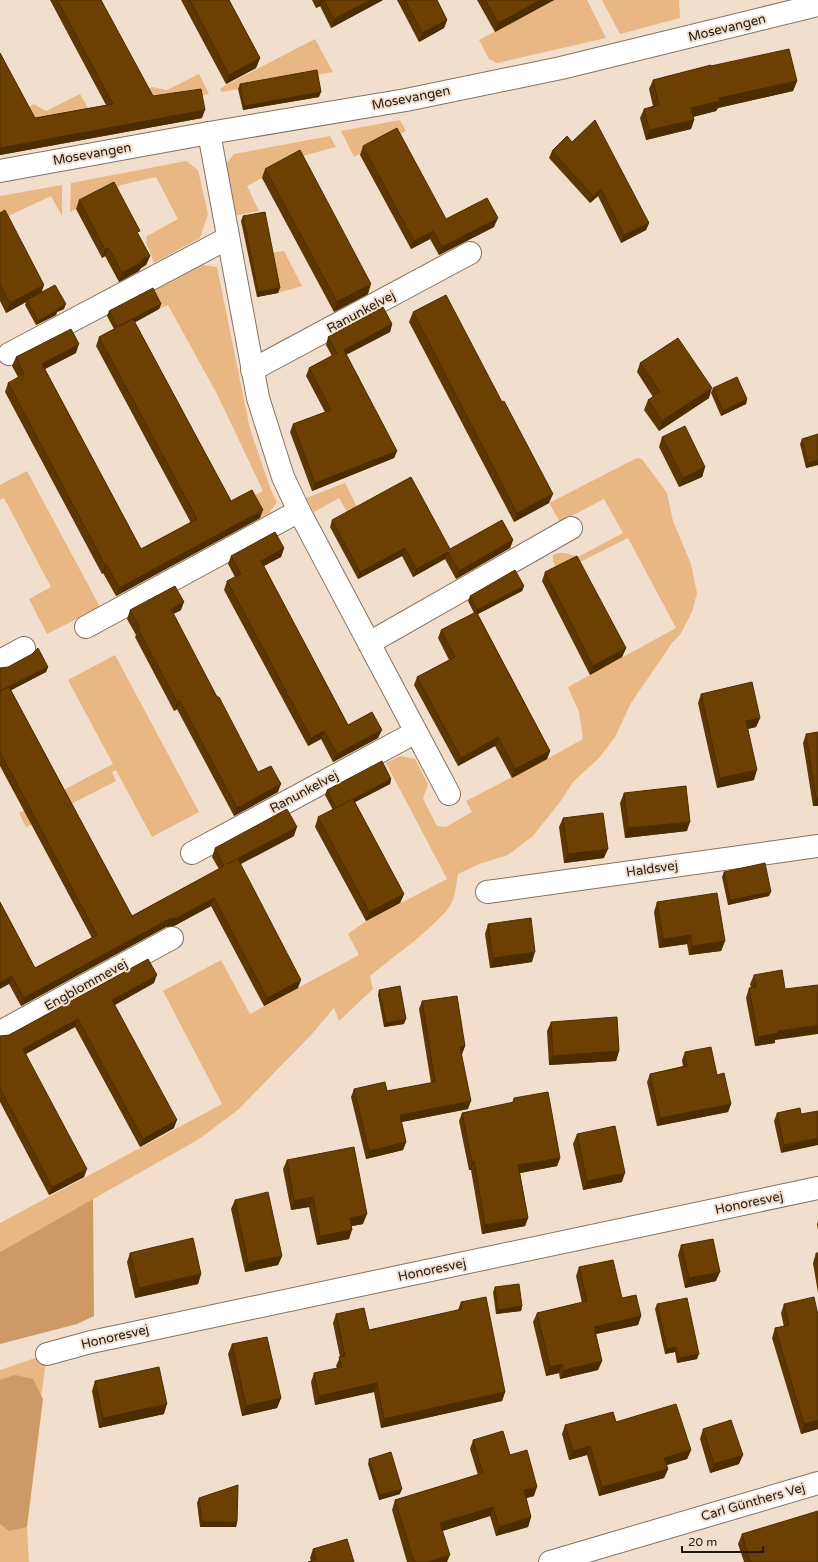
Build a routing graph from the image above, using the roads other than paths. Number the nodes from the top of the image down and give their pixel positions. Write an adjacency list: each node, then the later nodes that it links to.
1 (818, 6): 2 (street, Mosevangen)
2 (209, 133): 3 (street, Mosevangen); 4 (street)
3 (0, 171)
4 (228, 238): 6 (street); 7 (street)
5 (470, 253): 7 (street, Ranunkelvej)
6 (9, 354)
7 (252, 370): 8 (street)
8 (299, 511): 10 (street); 11 (street)
9 (571, 528): 11 (street)
10 (86, 626)
11 (369, 643): 14 (street)
12 (24, 648): 13 (street)
13 (0, 661)
14 (416, 732): 15 (street); 17 (street, Ranunkelvej)
15 (449, 794)
16 (818, 846): 18 (street, Haldsvej)
17 (192, 853)
18 (487, 892)
19 (172, 938): 20 (street, Engblommevej)
20 (0, 1032)
21 (818, 1188): 22 (street, Honoresvej)
22 (47, 1354)
23 (818, 1484): 24 (street, Carl Günthers Vej)
24 (550, 1562)

